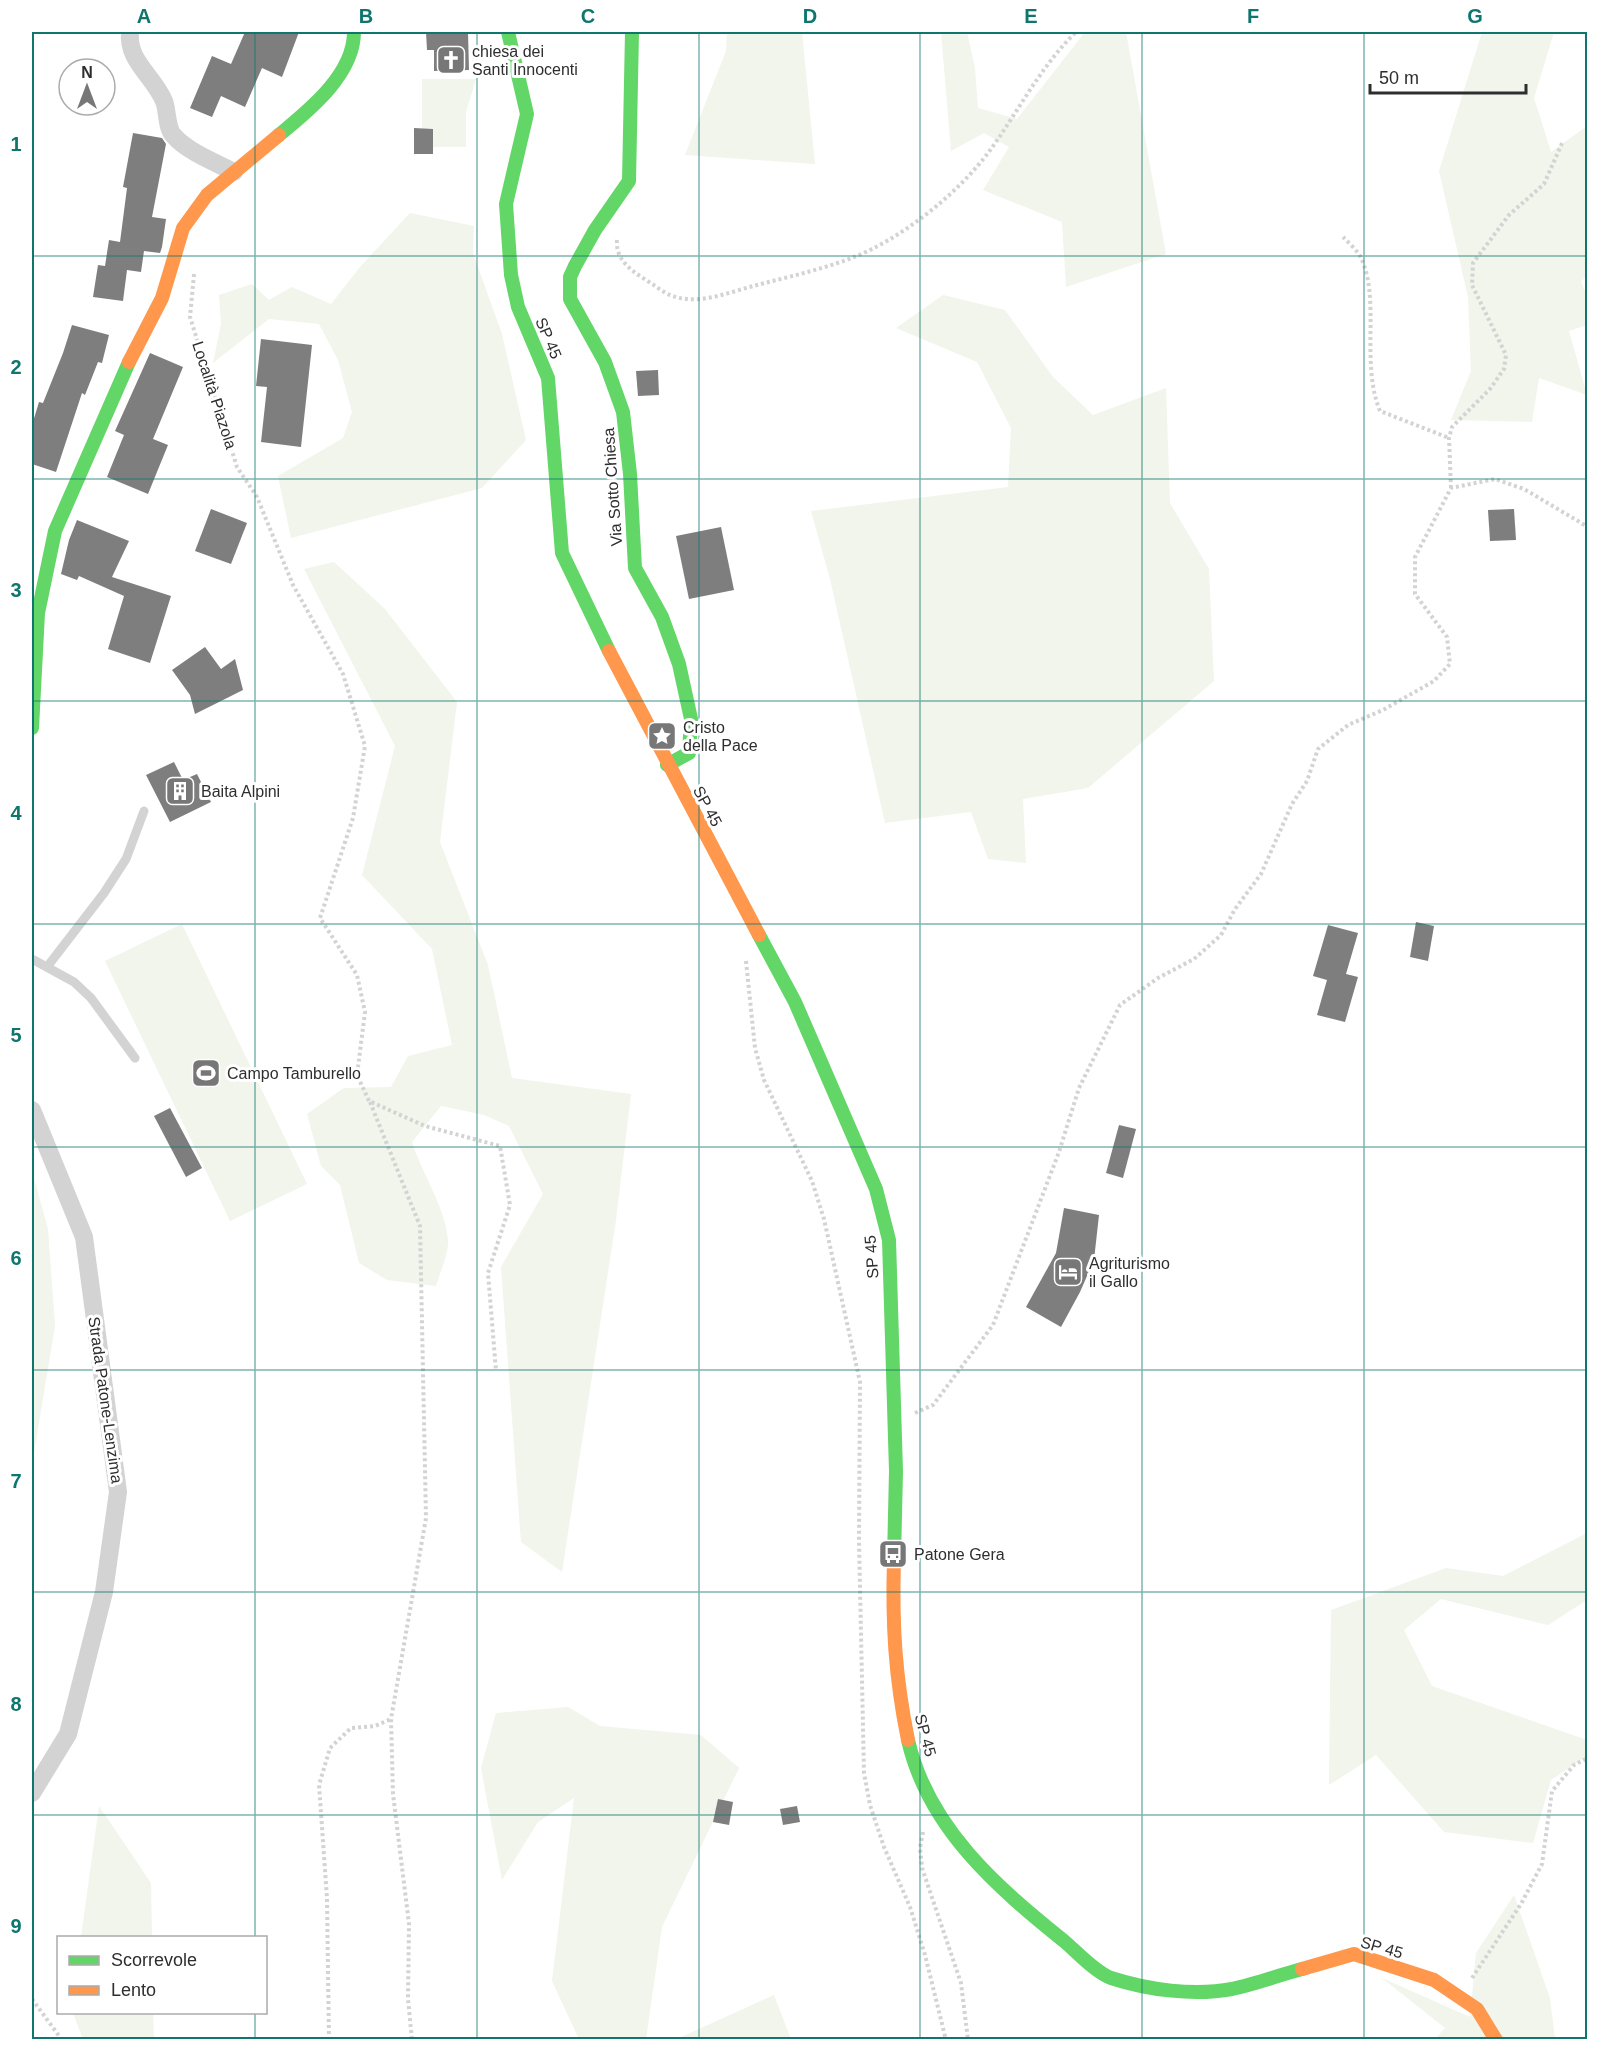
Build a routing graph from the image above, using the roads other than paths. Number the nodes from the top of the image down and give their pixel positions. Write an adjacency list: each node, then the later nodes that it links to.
1 (130, 32): 5 (street)
2 (354, 32): 5 (street)
3 (508, 32): 7 (street, SP 45)
4 (632, 32): 7 (street, Via Sotto Chiesa)
5 (234, 172): 6 (street)
6 (32, 728)
7 (667, 765): 14 (street, SP 45)
8 (144, 811): 10 (lane)
9 (32, 958): 10 (lane)
10 (48, 967): 11 (lane)
11 (135, 1058)
12 (32, 1110): 13 (street, Strada Patone-Lenzima)
13 (32, 1793)
14 (1496, 2040)

